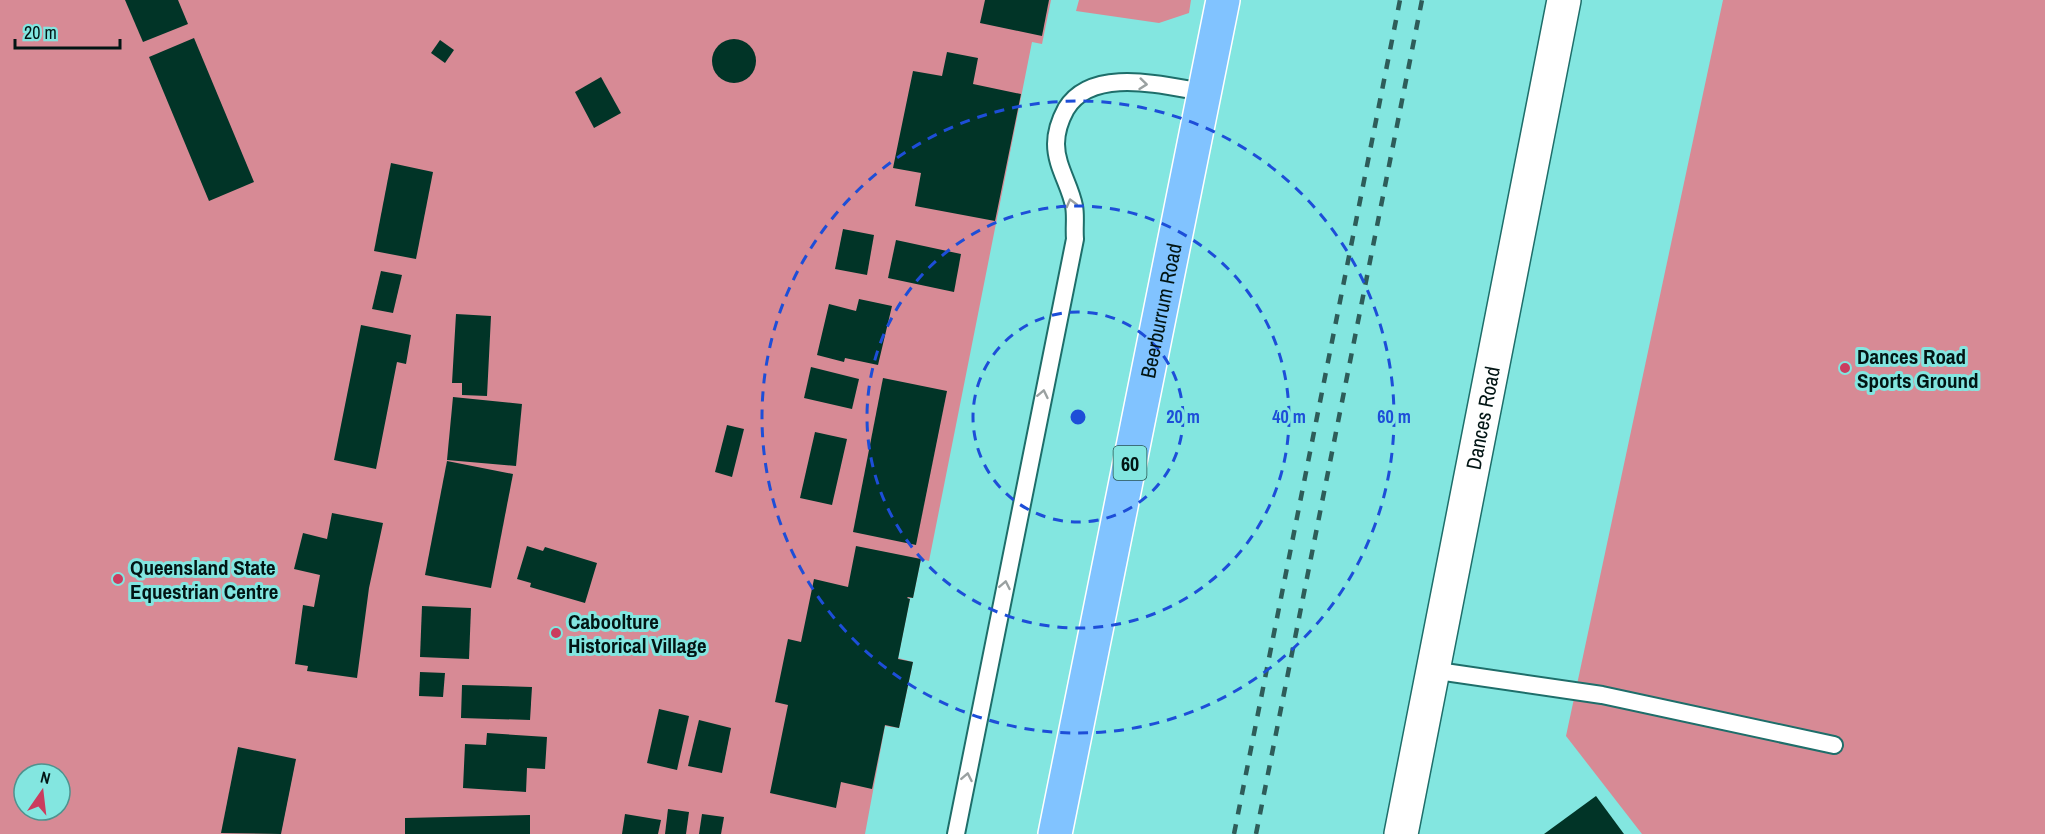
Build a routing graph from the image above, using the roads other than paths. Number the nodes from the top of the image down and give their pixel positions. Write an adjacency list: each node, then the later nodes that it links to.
1 (1222, 0): 3 (main road, Beerburrum Road / 60)
2 (1564, 0): 4 (street, Dances Road)
3 (1204, 92): 6 (lane, one-way to 3); 7 (main road, Beerburrum Road / 60)
4 (1431, 670): 5 (lane); 8 (street, Dances Road)
5 (1834, 744)
6 (956, 834)
7 (1055, 834)
8 (1401, 834)

